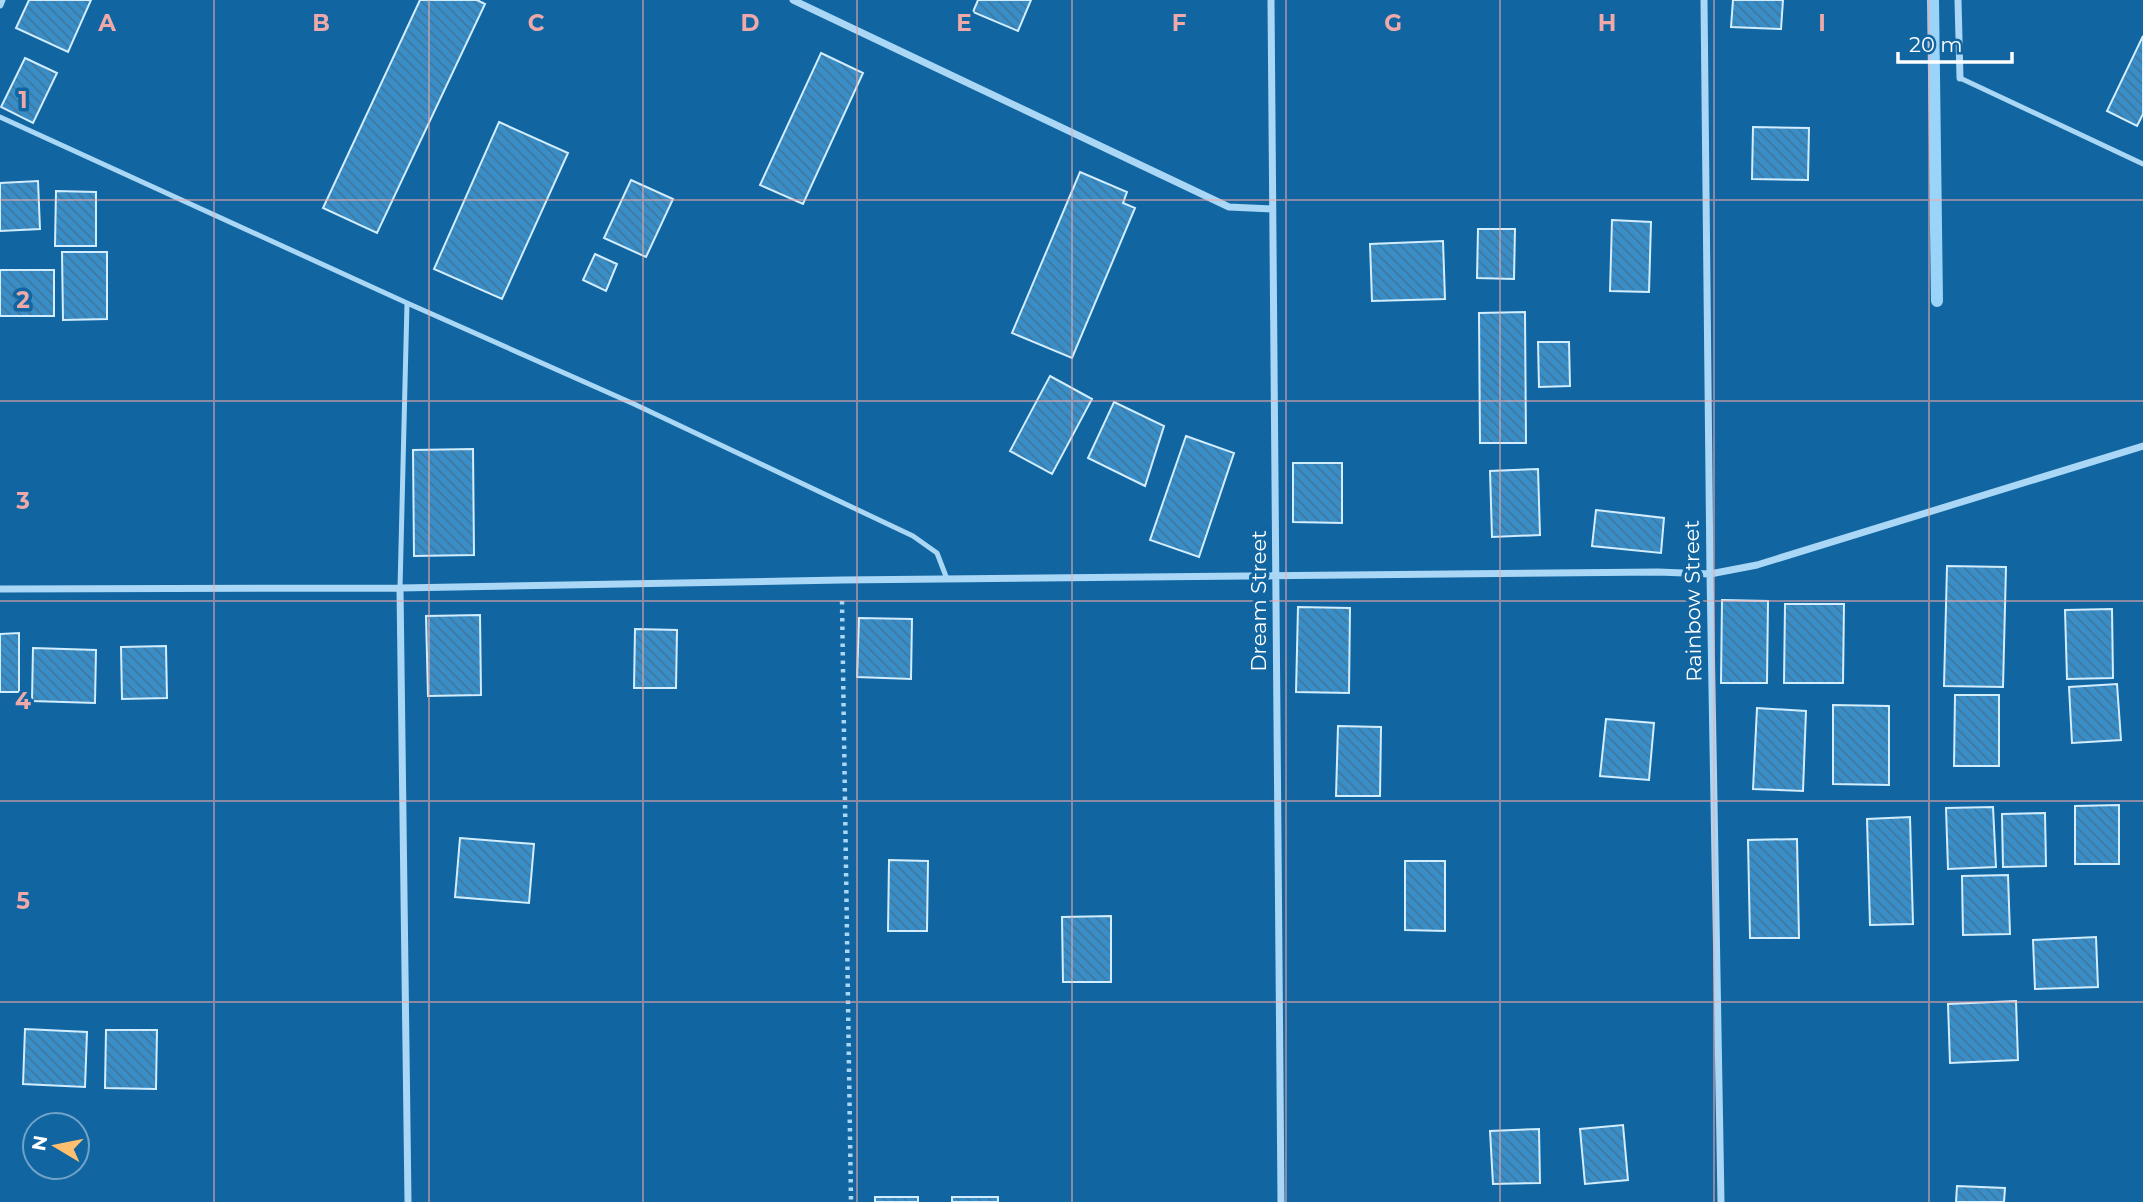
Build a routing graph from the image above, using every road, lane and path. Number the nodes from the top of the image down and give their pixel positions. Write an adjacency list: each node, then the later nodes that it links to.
1 (2, 0): 6 (street)
2 (793, 0): 10 (street)
3 (1271, 0): 10 (street, Dream Street)
4 (1704, 0): 13 (street, Rainbow Street)
5 (1958, 0): 7 (street)
6 (0, 5)
7 (1960, 78): 9 (lane)
8 (0, 117): 11 (lane)
9 (2143, 164)
10 (1272, 209): 14 (street, Dream Street)
11 (407, 303): 15 (lane); 17 (lane)
12 (2143, 446): 13 (street)
13 (1710, 574): 14 (street); 22 (street, Rainbow Street)
14 (1277, 576): 15 (street); 21 (street, Dream Street)
15 (947, 579): 16 (street)
16 (842, 580): 17 (street); 20 (path)
17 (400, 588): 18 (street); 19 (street)
18 (0, 589)
19 (408, 1202)
20 (851, 1202)
21 (1281, 1202)
22 (1721, 1202)

